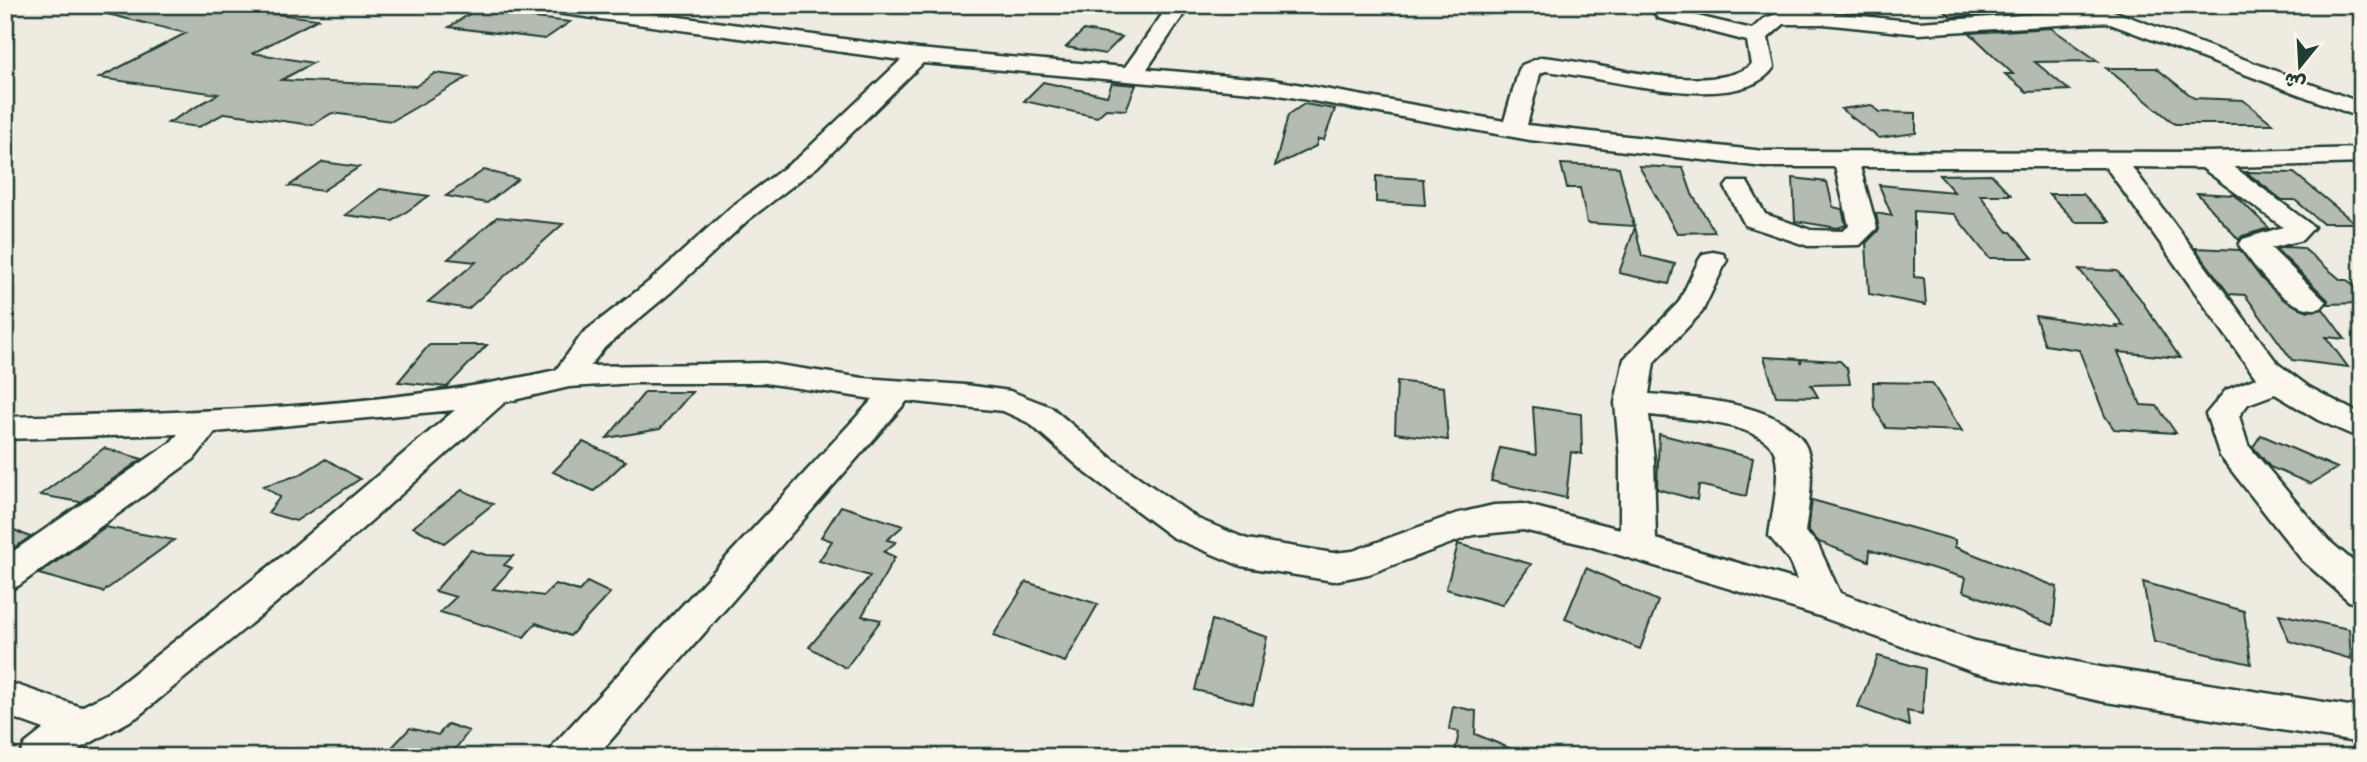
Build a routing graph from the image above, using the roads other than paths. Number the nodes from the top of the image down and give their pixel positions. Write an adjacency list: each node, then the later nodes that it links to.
1 (542, 5): 7 (street)
2 (711, 5): 7 (street)
3 (1180, 5): 10 (street)
4 (1658, 5): 8 (street)
5 (2079, 5): 6 (street)
6 (2106, 16): 8 (street); 11 (street)
7 (684, 26): 9 (street)
8 (1757, 37): 12 (street)
9 (918, 56): 10 (street); 20 (street)
10 (1132, 74): 12 (street)
11 (2362, 111)
12 (1514, 130): 16 (street)
13 (2362, 155): 15 (street)
14 (2113, 158): 15 (street); 16 (street); 21 (street)
15 (2208, 160): 19 (street)
16 (1846, 161): 17 (street)
17 (1738, 187)
18 (1713, 260): 24 (street)
19 (2311, 302)
20 (569, 377): 22 (street); 23 (street)
21 (2278, 381): 27 (street); 30 (street)
22 (898, 391): 28 (street); 36 (street)
23 (494, 394): 25 (street); 33 (street)
24 (1631, 403): 28 (street); 31 (street)
25 (202, 422): 26 (street); 29 (street)
26 (5, 428)
27 (2362, 428)
28 (1638, 548): 31 (street)
29 (5, 576)
30 (2362, 591)
31 (1826, 603): 34 (street)
32 (5, 698): 33 (street)
33 (83, 725): 35 (street)
34 (2362, 726)
35 (40, 757)
36 (569, 757)

